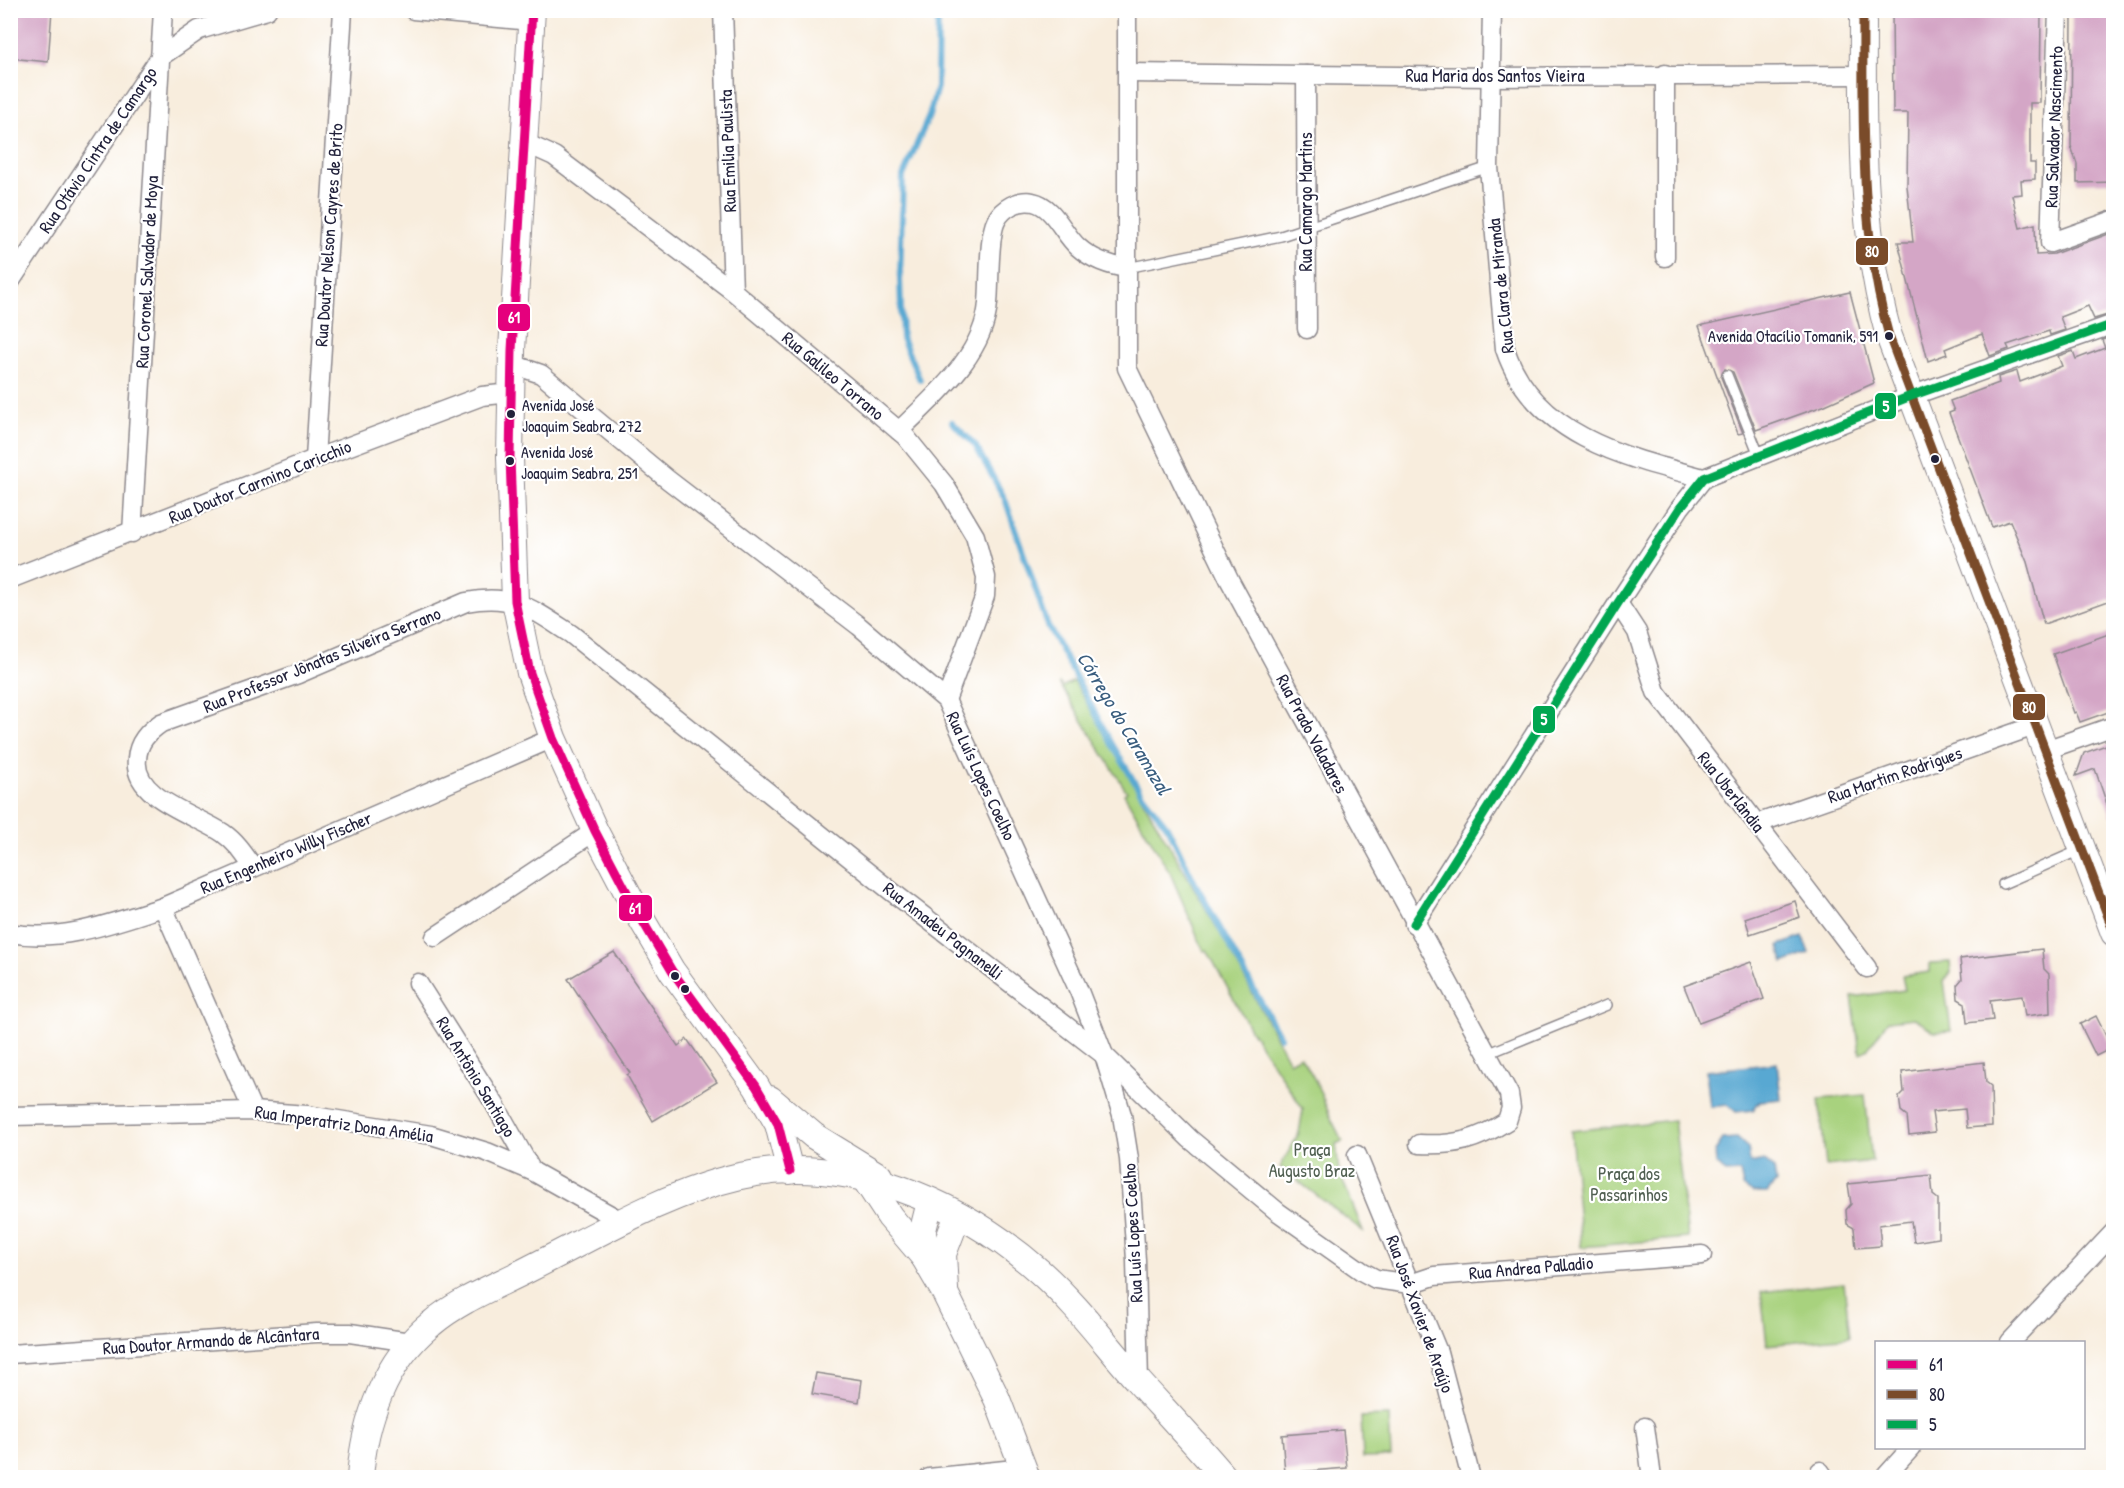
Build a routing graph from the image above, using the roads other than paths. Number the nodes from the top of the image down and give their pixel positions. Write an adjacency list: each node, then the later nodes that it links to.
1 (163, 10): 11 (street, Rua Coronel Salvador de Moya)
2 (267, 10): 11 (street, Rua Otávio Cintra de Camargo)
3 (343, 10): 33 (street, Rua Doutor Nelson Cayres de Brito)
4 (413, 10): 10 (street)
5 (723, 10): 24 (street, Rua Emilia Paulista)
6 (1126, 10): 12 (street)
7 (1492, 10): 16 (street, Rua Clara de Miranda)
8 (1863, 10): 15 (main road)
9 (2058, 10): 19 (street, Rua Salvador Nascimento)
10 (531, 16): 17 (main road)
11 (160, 57): 23 (street, Rua Otávio Cintra de Camargo); 35 (street, Rua Coronel Salvador de Moya)
12 (1128, 73): 14 (street, Rua Maria dos Santos Vieira); 22 (street)
13 (1665, 74): 15 (street, Rua Maria dos Santos Vieira); 16 (street, Rua Maria dos Santos Vieira); 21 (street)
14 (1306, 75): 16 (street, Rua Maria dos Santos Vieira); 20 (street, Rua Camargo Martins)
15 (1863, 75): 30 (main road)
16 (1491, 76): 18 (street, Rua Clara de Miranda)
17 (523, 142): 24 (street, Rua Galileo Torrano); 27 (main road)
18 (1489, 167): 20 (lane); 34 (street, Rua Clara de Miranda)
19 (2114, 220)
20 (1305, 228): 22 (lane); 26 (street, Rua Camargo Martins)
21 (1665, 257)
22 (1127, 268): 31 (street); 50 (street, Rua Prado Valadares)
23 (10, 282)
24 (733, 291): 31 (street, Rua Galileo Torrano)
25 (2114, 324): 30 (street)
26 (1307, 330)
27 (512, 364): 29 (main road); 39 (street, Rua Luís Lopes Coelho)
28 (1727, 375): 32 (lane)
29 (511, 393): 33 (street, Rua Doutor Carmino Caricchio); 37 (main road)
30 (1911, 396): 32 (street); 40 (main road)
31 (899, 431): 39 (street, Rua Galileo Torrano)
32 (1760, 455): 34 (street)
33 (315, 459): 35 (street, Rua Doutor Carmino Caricchio)
34 (1704, 478): 38 (street)
35 (132, 533): 36 (street, Rua Doutor Carmino Caricchio)
36 (10, 579)
37 (514, 601): 42 (main road); 47 (street, Rua Professor Jônatas Silveira Serrano); 58 (street, Rua Amadeu Pagnanelli)
38 (1618, 603): 44 (street, Rua Uberlândia); 50 (street)
39 (946, 700): 58 (street, Rua Luís Lopes Coelho)
40 (2034, 726): 43 (main road); 44 (street, Rua Martim Rodrigues)
41 (2114, 726): 43 (street)
42 (553, 738): 45 (main road); 47 (street, Rua Engenheiro Willy Fischer)
43 (2043, 751): 46 (main road)
44 (1756, 824): 54 (street, Rua Uberlândia)
45 (595, 831): 53 (street); 59 (main road)
46 (2080, 850): 48 (lane); 52 (main road)
47 (253, 867): 49 (street, Rua Engenheiro Willy Fischer)
48 (2003, 884)
49 (163, 907): 51 (street, Rua Engenheiro Willy Fischer); 60 (street)
50 (1414, 924): 57 (street, Rua Prado Valadares)
51 (10, 933)
52 (2114, 933)
53 (435, 937)
54 (1867, 968)
55 (418, 983): 65 (street, Rua Antônio Santiago)
56 (1607, 1005): 57 (lane)
57 (1487, 1054): 62 (street, Rua Prado Valadares)
58 (1104, 1055): 74 (street, Rua Amadeu Pagnanelli); 80 (street, Rua Luís Lopes Coelho)
59 (756, 1086): 64 (main road); 67 (main road)
60 (253, 1111): 61 (street, Rua Imperatriz Dona Amélia); 65 (street, Rua Imperatriz Dona Amélia)
61 (10, 1116)
62 (1419, 1144)
63 (1357, 1155): 75 (street, Rua José Xavier de Araújo)
64 (790, 1170): 66 (main road); 70 (main road)
65 (532, 1171): 70 (street, Rua Imperatriz Dona Amélia)
66 (863, 1176): 67 (main road); 73 (main road)
67 (896, 1186): 68 (main road)
68 (930, 1202): 69 (main road); 73 (main road)
69 (958, 1215): 76 (main road); 80 (main road)
70 (623, 1222): 78 (main road)
71 (2114, 1232): 77 (street)
72 (1702, 1255): 75 (street, Rua Andrea Palladio)
73 (924, 1257): 76 (main road)
74 (1363, 1272): 75 (street, Rua Andrea Palladio)
75 (1410, 1284): 87 (street, Rua José Xavier de Araújo)
76 (945, 1293): 83 (main road)
77 (2011, 1341)
78 (410, 1342): 79 (street, Rua Doutor Armando de Alcântara); 84 (main road)
79 (10, 1354)
80 (1139, 1382): 86 (main road)
81 (1645, 1427): 88 (street)
82 (1910, 1449): 89 (street)
83 (1025, 1473): 85 (street)
84 (360, 1478)
85 (928, 1478)
86 (1225, 1478)
87 (1470, 1478)
88 (1652, 1478)
89 (1884, 1478)

